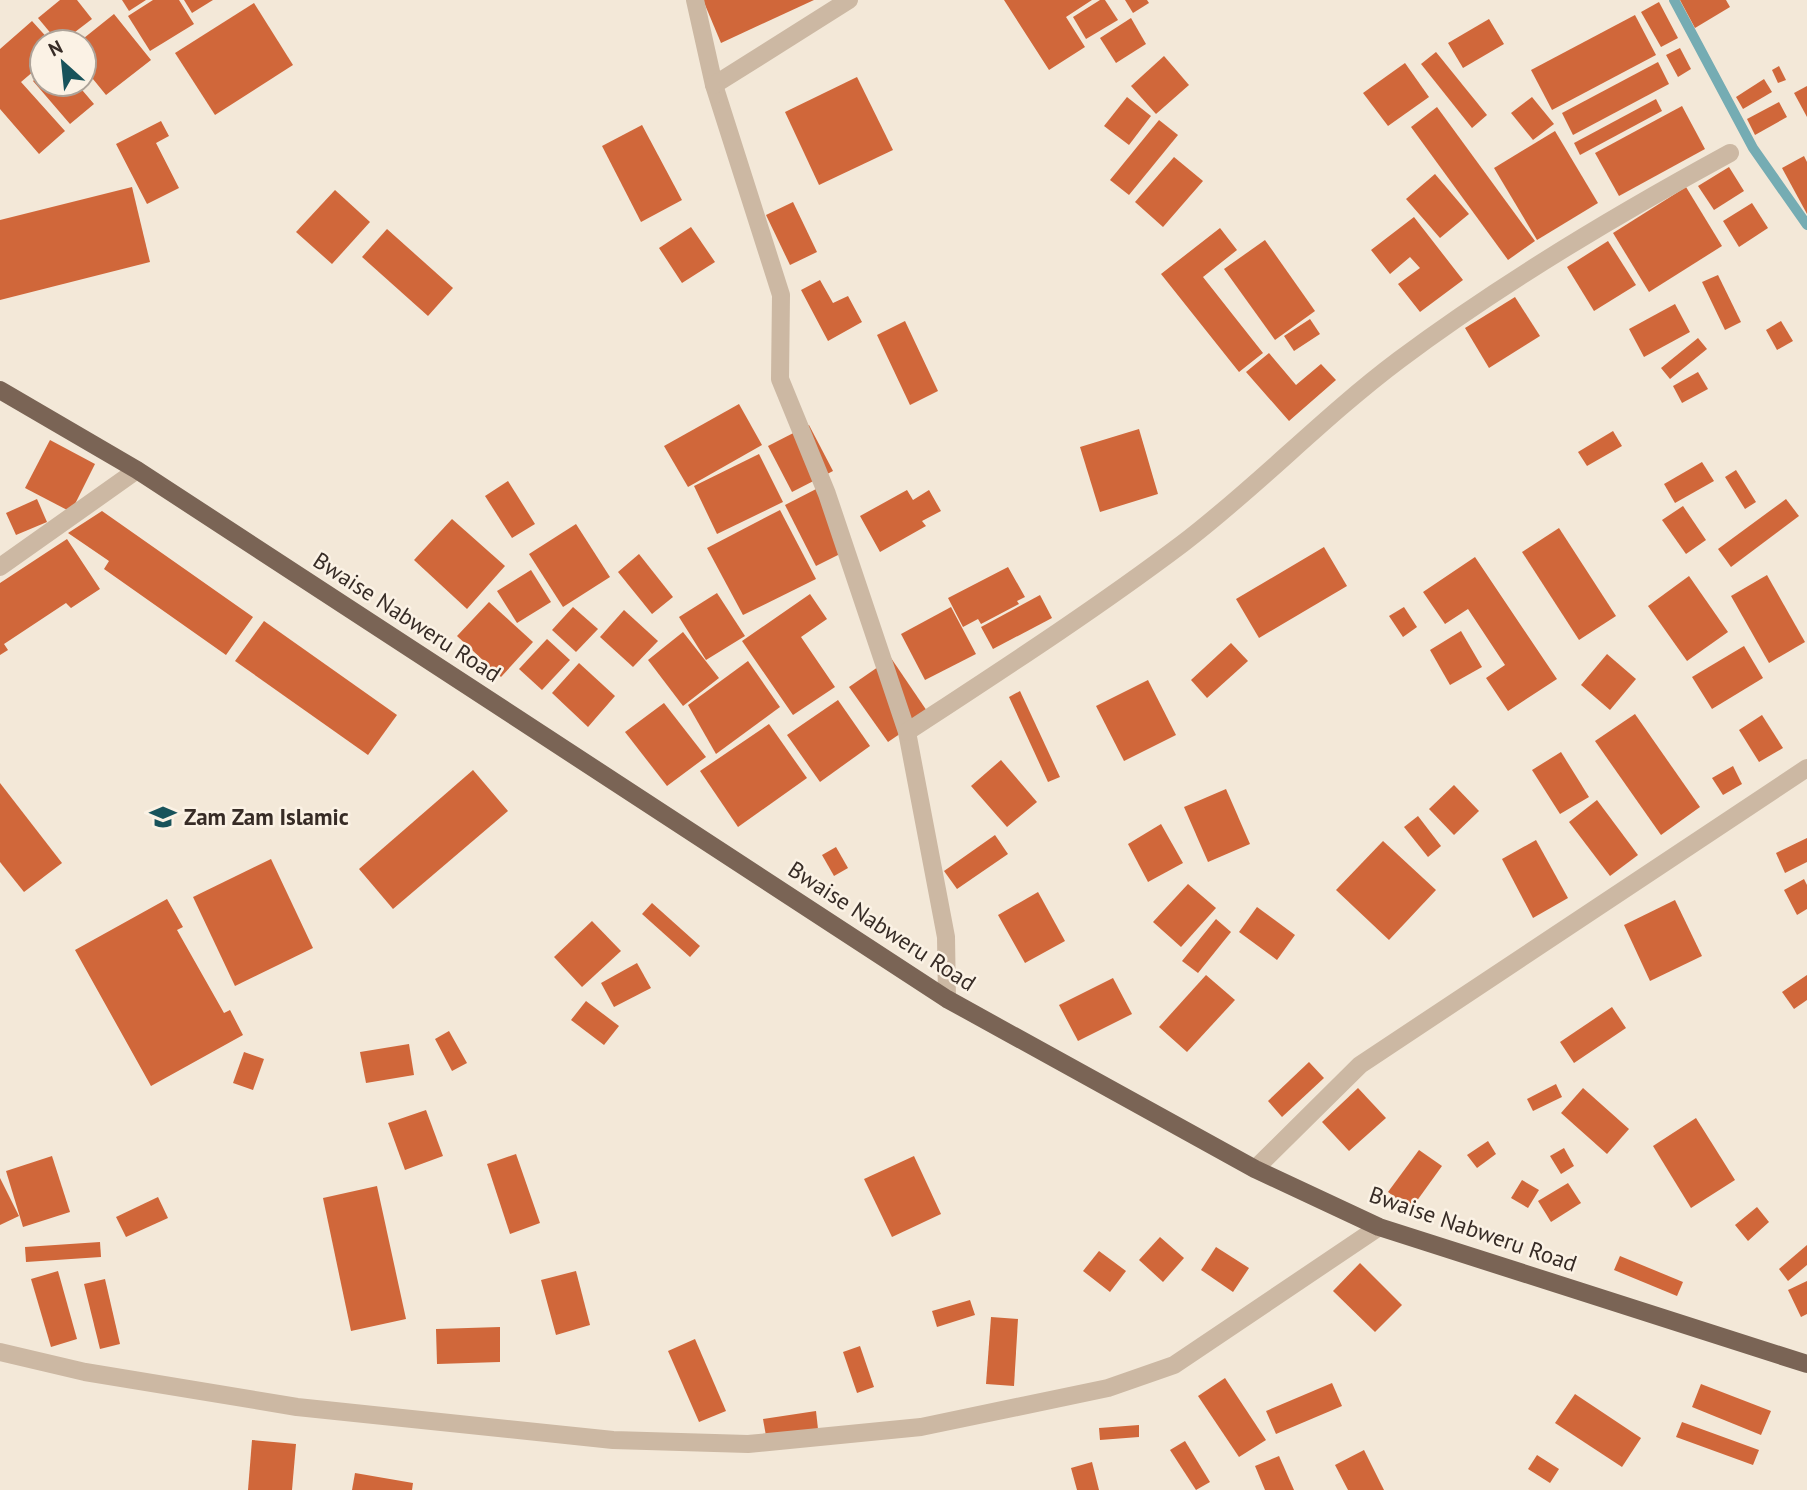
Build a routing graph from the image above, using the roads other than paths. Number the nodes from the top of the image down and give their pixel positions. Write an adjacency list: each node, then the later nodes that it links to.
1 (695, 0): 3 (street)
2 (849, 0): 3 (street)
3 (714, 85): 8 (street)
4 (1730, 153): 8 (street)
5 (0, 390): 6 (main road, Bwaise Nabweru Road)
6 (137, 470): 7 (street); 10 (main road, Bwaise Nabweru Road)
7 (0, 567)
8 (907, 732): 10 (street)
9 (1807, 768): 11 (street)
10 (947, 999): 11 (main road, Bwaise Nabweru Road)
11 (1255, 1169): 12 (main road, Bwaise Nabweru Road)
12 (1379, 1227): 13 (street); 14 (main road, Bwaise Nabweru Road)
13 (0, 1352)
14 (1807, 1364)

